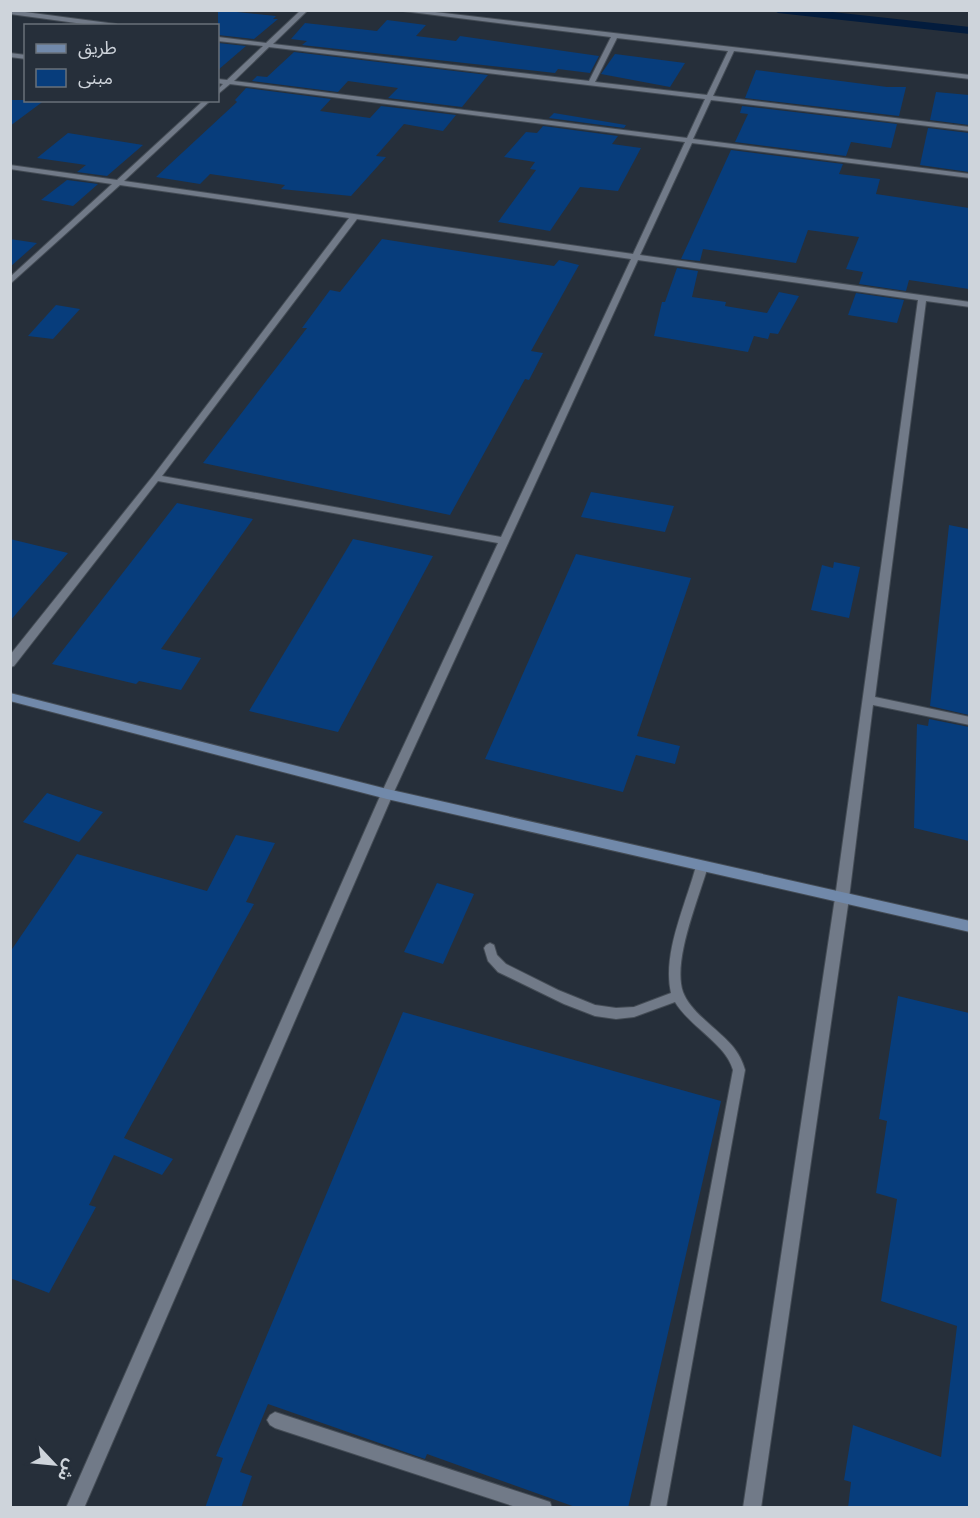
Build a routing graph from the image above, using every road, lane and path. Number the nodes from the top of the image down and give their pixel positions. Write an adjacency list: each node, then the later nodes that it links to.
1 (305, 10): 7 (street)
2 (398, 10): 5 (street)
3 (10, 12): 4 (street)
4 (101, 24)
5 (615, 36): 8 (street); 12 (street)
6 (219, 39): 7 (street)
7 (268, 45): 11 (street); 12 (street)
8 (732, 48): 9 (street); 14 (street)
9 (969, 77)
10 (219, 81): 11 (street)
11 (228, 82): 13 (street); 17 (street)
12 (591, 84): 14 (street)
13 (219, 91)
14 (709, 98): 16 (street); 17 (street)
15 (206, 102): 20 (street)
16 (969, 129)
17 (690, 141): 19 (street); 22 (street)
18 (10, 167): 20 (street)
19 (969, 176)
20 (119, 182): 21 (street); 23 (street)
21 (356, 216): 22 (street); 26 (street)
22 (634, 256): 24 (street); 27 (street)
23 (12, 280)
24 (922, 298): 25 (street); 30 (street)
25 (969, 305)
26 (156, 478): 27 (street); 28 (street)
27 (503, 541): 32 (street)
28 (10, 663)
29 (10, 697): 32 (street)
30 (868, 700): 31 (street); 34 (street)
31 (969, 721)
32 (387, 794): 33 (street); 39 (street)
33 (702, 866): 34 (street); 37 (lane)
34 (842, 898): 35 (street); 42 (street)
35 (969, 927)
36 (490, 948): 37 (lane)
37 (678, 995): 41 (lane)
38 (275, 1420): 40 (lane)
39 (75, 1508)
40 (544, 1508)
41 (658, 1508)
42 (752, 1508)

